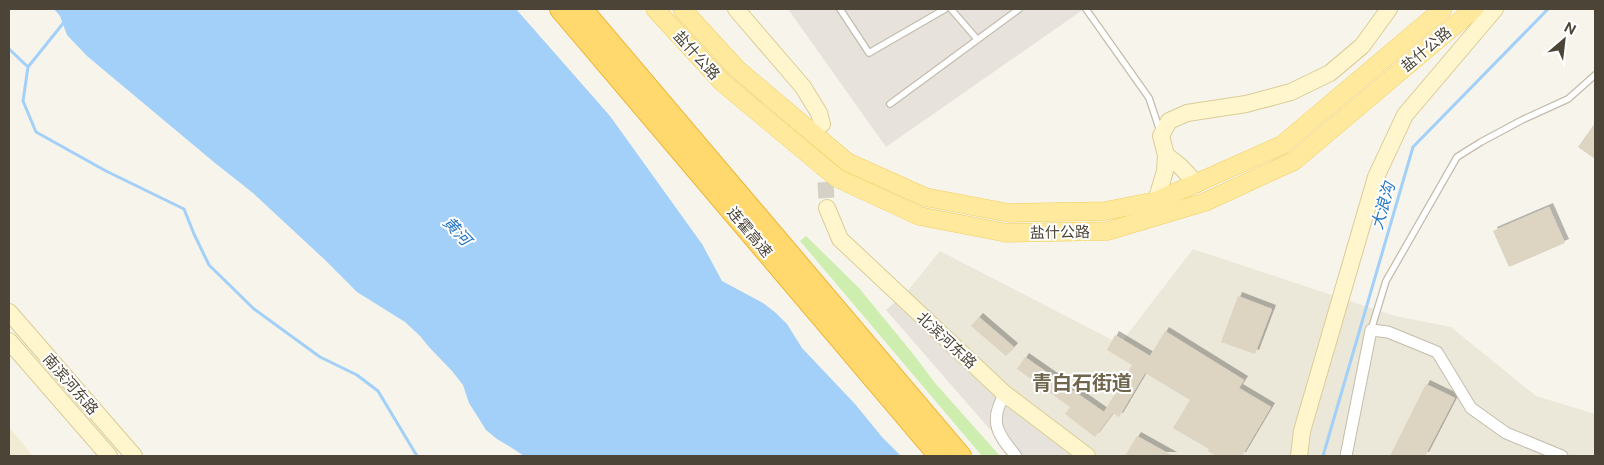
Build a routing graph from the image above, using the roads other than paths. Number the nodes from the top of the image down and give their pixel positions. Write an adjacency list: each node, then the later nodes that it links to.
1 (560, 9): 30 (highway, 连霍高速)
2 (582, 9): 31 (highway, 连霍高速)
3 (655, 9): 13 (main road, 盐什公路)
4 (682, 9): 22 (main road, 盐什公路)
5 (736, 9): 18 (street)
6 (840, 9): 7 (lane)
7 (945, 9)
8 (951, 9): 15 (lane)
9 (1019, 9): 15 (lane)
10 (1086, 9): 19 (lane)
11 (1389, 9): 19 (street)
12 (1443, 9): 21 (main road, 盐什公路)
13 (1474, 9)
14 (1495, 9): 34 (street, 盐什公路)
15 (977, 39): 17 (lane)
16 (1595, 75): 25 (lane)
17 (890, 104)
18 (822, 124)
19 (1161, 136): 20 (street)
20 (1166, 155): 21 (street); 22 (street)
21 (1197, 184): 22 (main road, 盐什公路)
22 (1156, 201)
23 (827, 208): 27 (street, 北滨河东路)
24 (9, 312): 29 (street, 南滨河东路)
25 (1371, 330): 35 (street); 36 (street)
26 (9, 341): 28 (street, 南滨河东路)
27 (1005, 394): 32 (street); 33 (street, 北滨河东路)
28 (109, 456)
29 (134, 456)
30 (939, 456)
31 (961, 456)
32 (1016, 456)
33 (1087, 456)
34 (1300, 456)
35 (1346, 456)
36 (1562, 456)

